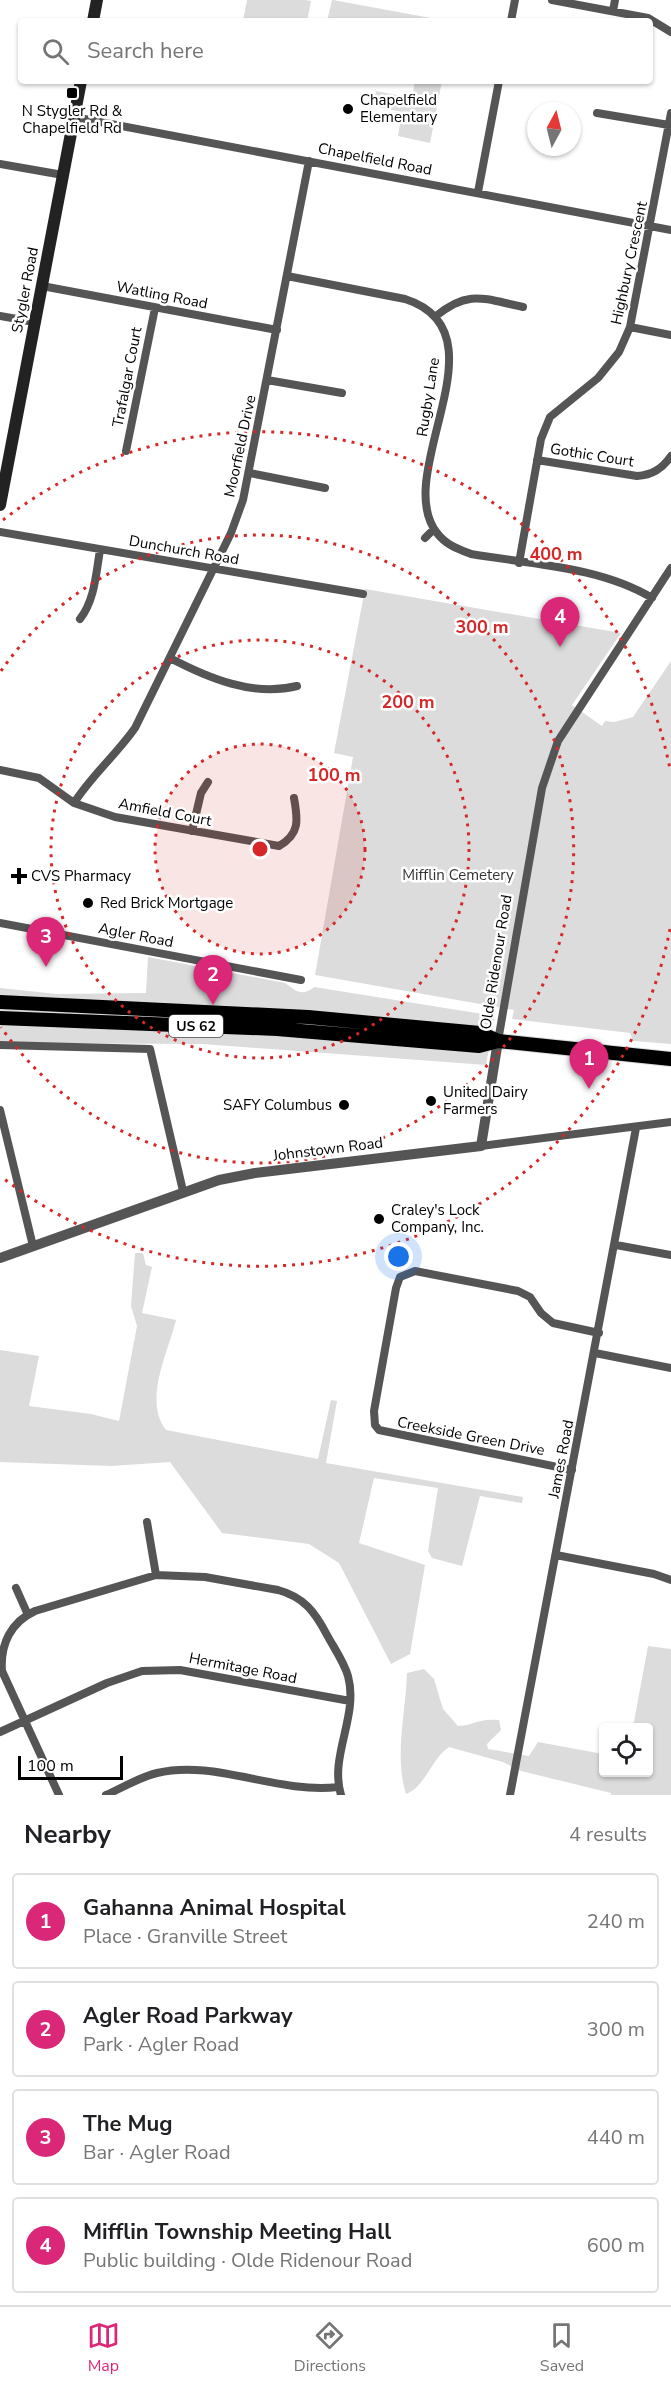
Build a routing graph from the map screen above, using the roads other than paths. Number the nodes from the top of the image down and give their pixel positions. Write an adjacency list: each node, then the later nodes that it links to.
1 (97, 0): 6 (main road)
2 (515, 0): 7 (street)
3 (552, 0): 5 (street)
4 (615, 0): 5 (street)
5 (613, 11): 8 (street)
6 (94, 18)
7 (512, 18)
8 (648, 18)
9 (653, 21): 10 (street)
10 (671, 32)
11 (80, 84): 15 (main road, Stygler Road)
12 (498, 84): 20 (street)
13 (597, 113): 16 (street)
14 (671, 113): 16 (street, Highbury Crescent)
15 (74, 117): 17 (street, Chapelfield Road); 19 (main road, Stygler Road)
16 (669, 126): 21 (street, Highbury Crescent)
17 (309, 160): 20 (street, Chapelfield Road); 23 (street, Moorfield Drive)
18 (0, 164): 19 (street)
19 (63, 175): 24 (main road, Stygler Road)
20 (478, 192): 21 (street, Chapelfield Road)
21 (650, 226): 22 (street, Chapelfield Road); 30 (street, Highbury Crescent)
22 (671, 230)
23 (287, 276): 28 (street); 31 (street, Moorfield Drive)
24 (42, 286): 26 (street, Watling Road); 29 (main road, Stygler Road)
25 (523, 307): 28 (street)
26 (154, 308): 31 (street, Watling Road); 35 (street, Trafalgar Court)
27 (0, 316): 29 (street)
28 (436, 316): 41 (street, Rugby Lane)
29 (34, 322): 40 (main road, Stygler Road)
30 (630, 327): 32 (street); 37 (street, Highbury Crescent)
31 (277, 330): 33 (street, Moorfield Drive)
32 (671, 335)
33 (267, 380): 34 (street); 38 (street, Moorfield Drive)
34 (342, 393)
35 (126, 451)
36 (671, 456): 37 (street, Gothic Court)
37 (537, 460): 45 (street, Highbury Crescent)
38 (250, 473): 39 (street); 47 (street, Moorfield Drive)
39 (325, 488)
40 (0, 505)
41 (435, 529): 43 (street); 45 (street)
42 (0, 532): 44 (street, Dunchurch Road)
43 (425, 538)
44 (100, 550): 47 (street, Dunchurch Road); 50 (street)
45 (519, 563): 49 (street)
46 (671, 568): 49 (street, Olde Ridenour Road)
47 (214, 569): 48 (street, Dunchurch Road); 51 (street, Moorfield Drive)
48 (363, 594)
49 (652, 598): 62 (street, Olde Ridenour Road)
50 (80, 620)
51 (170, 658): 52 (street); 56 (street, Moorfield Drive)
52 (297, 686)
53 (0, 770): 56 (street, Amfield Court)
54 (208, 782): 57 (street)
55 (294, 798): 57 (street, Amfield Court)
56 (74, 803): 57 (street, Amfield Court)
57 (192, 831)
58 (0, 923): 59 (street, Agler Road)
59 (301, 980)
60 (0, 1002): 62 (highway, US 62)
61 (0, 1018): 62 (highway, US 62)
62 (498, 1041): 64 (highway, US 62); 68 (street, Olde Ridenour Road)
63 (0, 1045): 69 (street)
64 (671, 1059)
65 (0, 1110): 71 (street)
66 (671, 1122): 67 (street, Johnstown Road)
67 (636, 1128): 68 (street, Johnstown Road); 70 (street, James Road)
68 (481, 1146): 69 (street, Johnstown Road)
69 (183, 1191): 71 (street, Johnstown Road)
70 (616, 1245): 72 (street); 74 (street, James Road)
71 (33, 1246): 73 (street, Johnstown Road)
72 (671, 1255)
73 (0, 1258)
74 (599, 1333): 75 (street, James Road); 77 (street, Creekside Green Drive)
75 (595, 1353): 76 (street); 77 (street, James Road)
76 (671, 1368)
77 (572, 1470): 79 (street, James Road)
78 (147, 1522): 80 (street)
79 (556, 1555): 81 (street); 90 (street, James Road)
80 (156, 1575): 83 (street); 84 (street)
81 (671, 1580)
82 (16, 1588): 83 (street)
83 (28, 1615): 85 (street)
84 (350, 1701): 85 (street, Hermitage Road); 87 (street)
85 (24, 1721): 86 (street, Hermitage Road); 88 (street)
86 (0, 1732)
87 (340, 1791): 89 (street)
88 (59, 1795)
89 (106, 1795)
90 (510, 1795)

